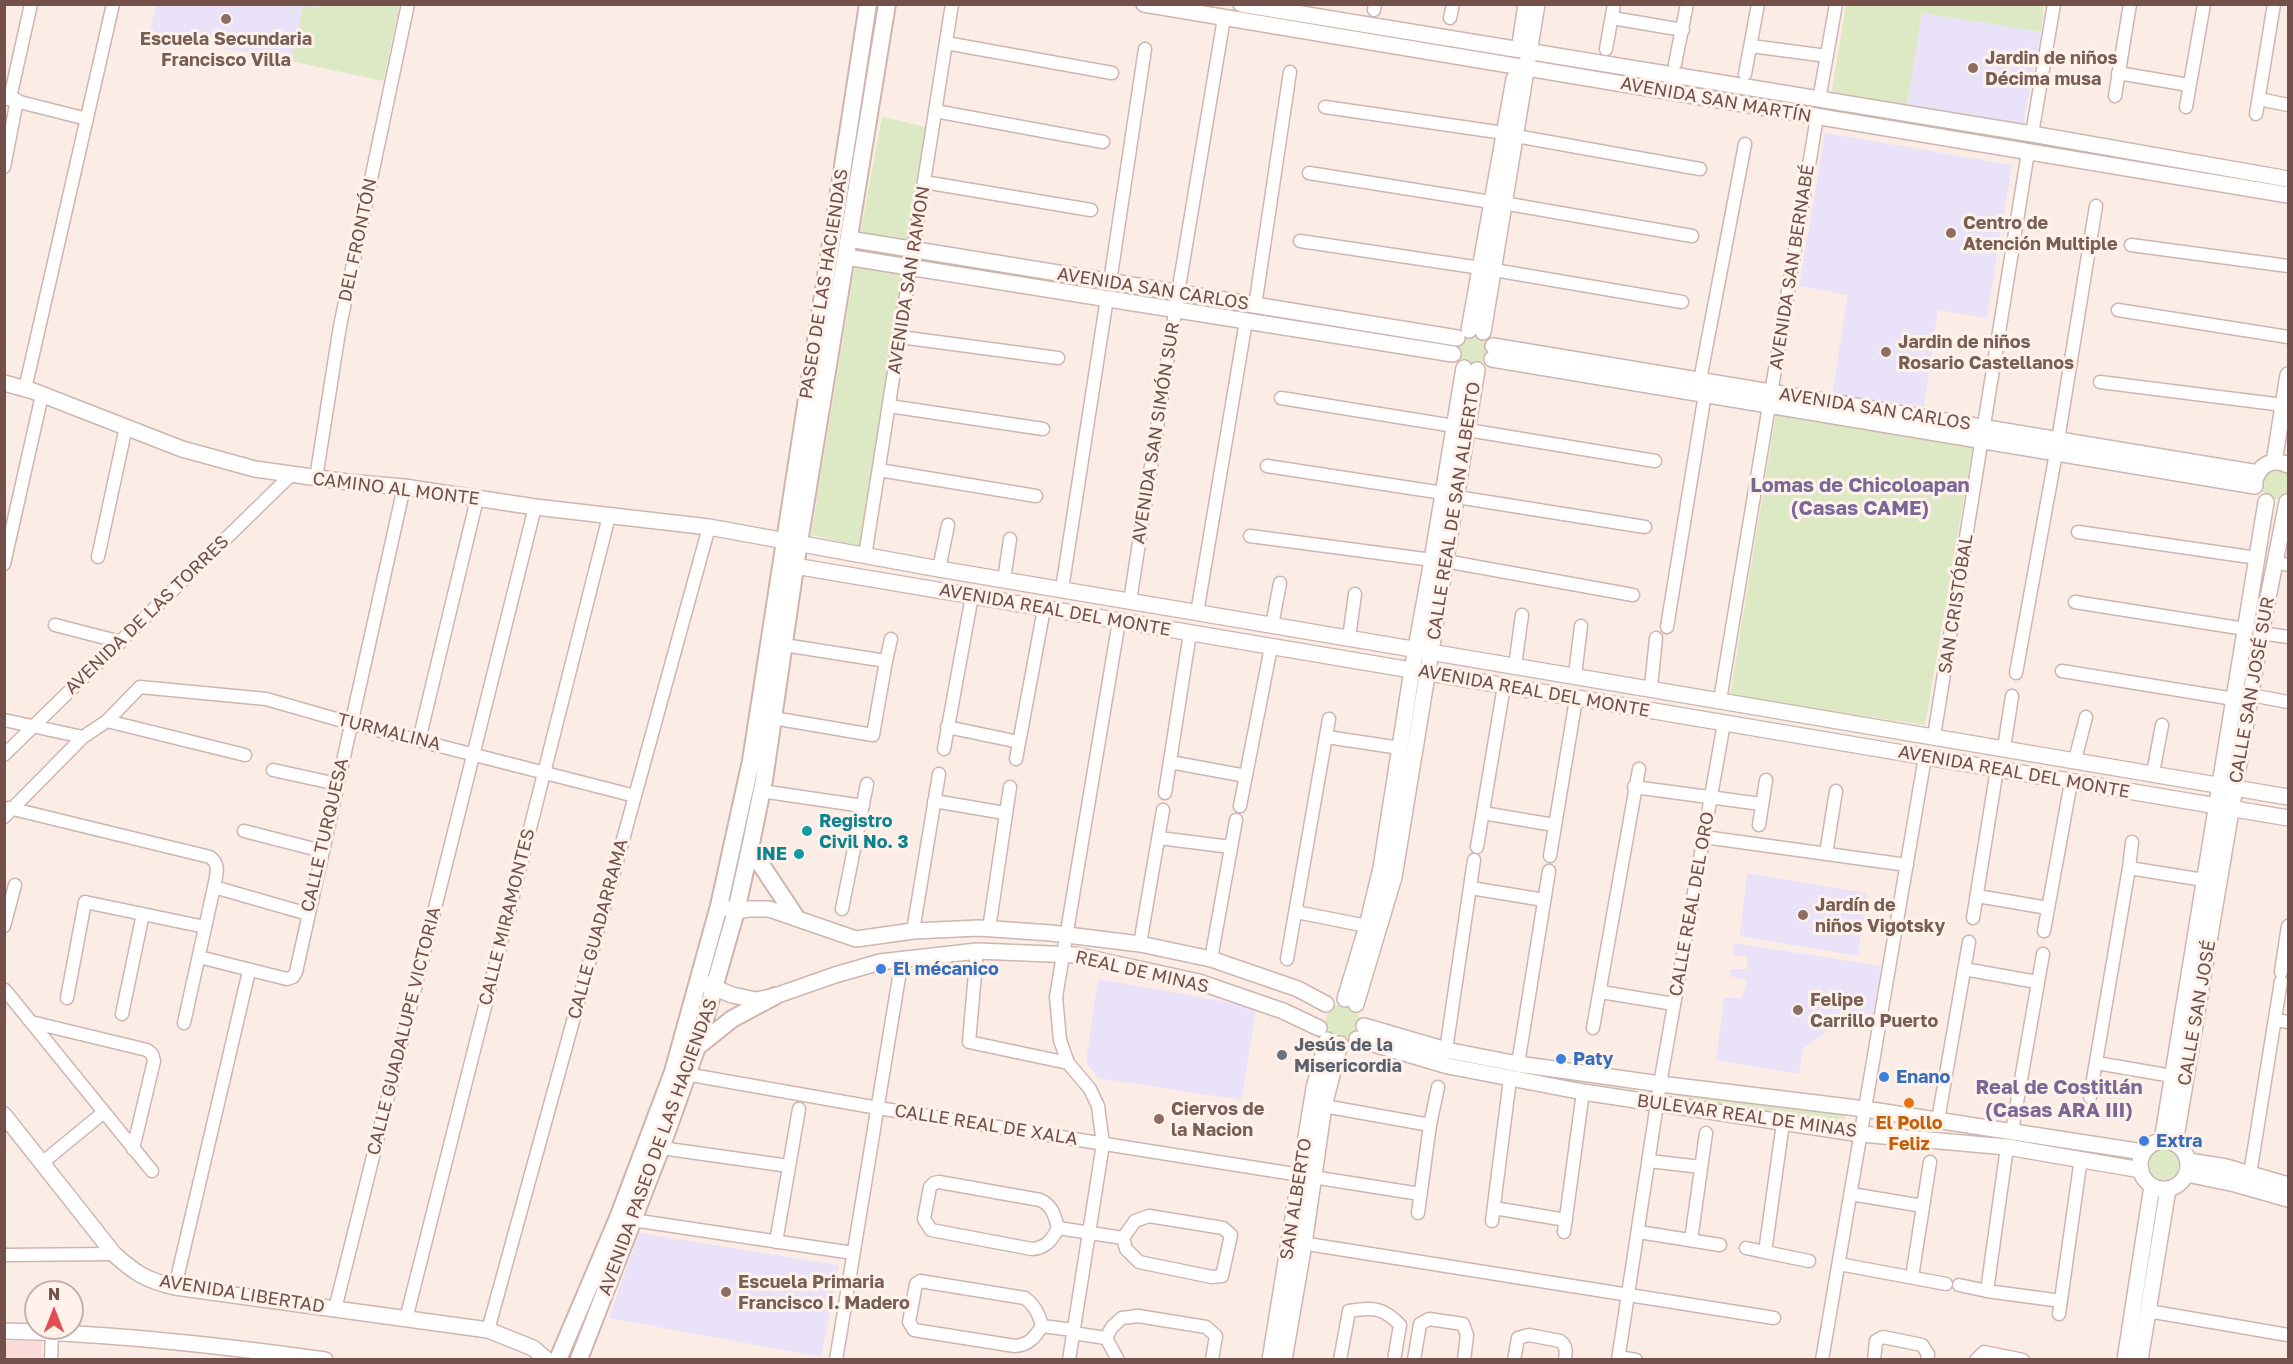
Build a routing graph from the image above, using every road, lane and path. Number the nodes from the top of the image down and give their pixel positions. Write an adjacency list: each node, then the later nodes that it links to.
1 (31, 4): 36 (street)
2 (113, 4): 45 (street)
3 (408, 4): 104 (street, DEL FRONTÓN)
4 (868, 4): 120 (main road, PASEO DE LAS HACIENDAS)
5 (887, 4): 61 (main road, PASEO DE LAS HACIENDAS)
6 (952, 4): 23 (street, AVENIDA SAN RAMON)
7 (1144, 4): 19 (street, AVENIDA SAN MARTÍN)
8 (1241, 4): 28 (street, AVENIDA SAN MARTÍN)
9 (1453, 4): 20 (street)
10 (1614, 4): 21 (street)
11 (1687, 4): 22 (street)
12 (1758, 4): 24 (street)
13 (1836, 4): 27 (street)
14 (2054, 4): 47 (street)
15 (2130, 4): 32 (street)
16 (2204, 4): 34 (street)
17 (2274, 4): 37 (street)
18 (1532, 5): 28 (street)
19 (1224, 18): 28 (street, AVENIDA SAN MARTÍN); 70 (street, AVENIDA SAN SIMÓN SUR)
20 (1450, 18)
21 (1612, 18): 22 (street); 26 (street)
22 (1683, 30): 29 (street)
23 (946, 44): 31 (street); 42 (street, AVENIDA SAN RAMON)
24 (1751, 45): 27 (street); 33 (street)
25 (1145, 49): 69 (street)
26 (1606, 49)
27 (1827, 56): 38 (street)
28 (1523, 58): 38 (street, AVENIDA SAN MARTÍN); 44 (street, AVENIDA SAN MARTÍN); 46 (street)
29 (1675, 64)
30 (1290, 72): 73 (street)
31 (1112, 73)
32 (2118, 73): 34 (street); 35 (street)
33 (1745, 74)
34 (2189, 85): 41 (street)
35 (2115, 96)
36 (11, 99): 45 (street); 51 (street)
37 (2259, 99): 39 (street); 43 (street)
38 (1820, 100): 47 (street, AVENIDA SAN MARTÍN)
39 (2289, 105)
40 (1325, 107): 46 (street)
41 (2186, 107)
42 (935, 111): 48 (street); 55 (street, AVENIDA SAN RAMON)
43 (2256, 114)
44 (1817, 117): 50 (street, AVENIDA SAN MARTÍN); 91 (street, AVENIDA SAN BERNABÉ)
45 (87, 118): 88 (street)
46 (1510, 134): 52 (street); 57 (street)
47 (2032, 134): 54 (street, AVENIDA SAN MARTÍN)
48 (1103, 142)
49 (1745, 144): 87 (street)
50 (2028, 152): 56 (street, AVENIDA SAN MARTÍN); 97 (street, SAN CRISTÓBAL)
51 (4, 167)
52 (1700, 169)
53 (1309, 173): 57 (street)
54 (2289, 179)
55 (924, 183): 59 (street); 64 (street, AVENIDA SAN RAMON)
56 (2289, 195)
57 (1497, 202): 60 (street); 68 (street)
58 (2096, 206): 98 (street)
59 (1091, 210)
60 (1692, 236)
61 (849, 239): 64 (street, AVENIDA SAN CARLOS); 65 (main road, PASEO DE LAS HACIENDAS)
62 (1300, 241): 68 (street)
63 (2131, 245): 66 (street)
64 (914, 249): 67 (street, AVENIDA SAN RAMON); 69 (street, AVENIDA SAN CARLOS)
65 (846, 257): 67 (street, AVENIDA SAN CARLOS); 120 (main road, PASEO DE LAS HACIENDAS)
66 (2289, 266)
67 (912, 267): 71 (street, AVENIDA SAN CARLOS); 78 (street, AVENIDA SAN RAMON)
68 (1487, 269): 72 (street); 77 (street)
69 (1110, 282): 70 (street, AVENIDA SAN CARLOS)
70 (1178, 293): 73 (street, AVENIDA SAN CARLOS); 74 (street, AVENIDA SAN SIMÓN SUR)
71 (1107, 298): 74 (street, AVENIDA SAN CARLOS); 131 (street)
72 (1682, 302)
73 (1255, 306): 77 (street, AVENIDA SAN CARLOS)
74 (1176, 310): 76 (street, AVENIDA SAN CARLOS); 135 (street, AVENIDA SAN SIMÓN SUR)
75 (2118, 310): 79 (street)
76 (1246, 321): 81 (street, AVENIDA SAN CARLOS); 138 (street)
77 (1470, 333): 80 (street); 81 (street)
78 (900, 337): 82 (street); 93 (street, AVENIDA SAN RAMON)
79 (2289, 337)
80 (1492, 352): 83 (street); 87 (street, AVENIDA SAN CARLOS)
81 (1453, 354): 83 (street)
82 (1058, 358)
83 (1470, 369): 95 (street, CALLE REAL DE SAN ALBERTO)
84 (2289, 375): 92 (street)
85 (2100, 382): 92 (street)
86 (4, 383): 88 (street, CAMINO AL MONTE)
87 (1703, 387): 91 (street, AVENIDA SAN CARLOS); 144 (street)
88 (25, 389): 89 (street, CAMINO AL MONTE)
89 (42, 394): 94 (street, CAMINO AL MONTE); 125 (street)
90 (1281, 398): 95 (street)
91 (1770, 398): 97 (street, AVENIDA SAN CARLOS); 169 (street, AVENIDA SAN BERNABÉ)
92 (2283, 405): 100 (street)
93 (889, 406): 96 (street); 102 (street, AVENIDA SAN RAMON)
94 (126, 427): 103 (street, CAMINO AL MONTE); 122 (street)
95 (1461, 428): 99 (street); 107 (street, CALLE REAL DE SAN ALBERTO)
96 (1043, 429)
97 (1983, 434): 98 (street, AVENIDA SAN CARLOS); 181 (street, SAN CRISTÓBAL)
98 (2057, 446): 105 (street, AVENIDA SAN CARLOS); 161 (street)
99 (1655, 461)
100 (2285, 463): 105 (street)
101 (1267, 466): 107 (street)
102 (879, 470): 108 (street); 121 (street, AVENIDA SAN RAMON)
103 (291, 475): 104 (street, CAMINO AL MONTE); 152 (street, AVENIDA DE LAS TORRES)
104 (316, 478): 106 (street, CAMINO AL MONTE)
105 (2256, 479): 111 (street)
106 (404, 488): 109 (street, CAMINO AL MONTE); 176 (street, CALLE TURQUESA)
107 (1450, 495): 116 (street); 124 (street, CALLE REAL DE SAN ALBERTO)
108 (1036, 496)
109 (477, 499): 112 (street, CAMINO AL MONTE); 184 (street)
110 (2288, 501): 111 (street); 126 (street, CALLE SAN JOSÉ SUR)
111 (2266, 502): 123 (street, CALLE SAN JOSÉ SUR)
112 (535, 507): 113 (street, CAMINO AL MONTE); 189 (street, CALLE GUADALUPE VICTORIA)
113 (609, 516): 115 (street, CAMINO AL MONTE); 199 (street, CALLE MIRAMONTES)
114 (948, 525): 128 (street)
115 (709, 527): 120 (street, CAMINO AL MONTE); 213 (street, CALLE GUADARRAMA)
116 (1645, 527)
117 (2078, 532): 123 (street)
118 (1250, 536): 124 (street)
119 (1010, 539): 129 (street)
120 (792, 542): 121 (street, AVENIDA REAL DEL MONTE); 127 (main road, AVENIDA PASEO DE LAS HACIENDAS)
121 (865, 556): 128 (street, AVENIDA REAL DEL MONTE)
122 (98, 557)
123 (2257, 558): 145 (street, CALLE SAN JOSÉ SUR)
124 (1439, 561): 134 (street); 155 (street, CALLE REAL DE SAN ALBERTO)
125 (4, 564)
126 (2282, 564): 147 (street, CALLE SAN JOSÉ SUR)
127 (788, 565): 133 (street, AVENIDA REAL DEL MONTE); 153 (main road, AVENIDA PASEO DE LAS HACIENDAS); 249 (main road, AVENIDA PASEO DE LAS HACIENDAS)
128 (939, 569): 129 (street, AVENIDA REAL DEL MONTE)
129 (1004, 580): 131 (street, AVENIDA REAL DEL MONTE)
130 (1280, 583): 142 (street)
131 (1062, 589): 135 (street, AVENIDA REAL DEL MONTE)
132 (1355, 594): 149 (street)
133 (972, 596): 137 (street, AVENIDA REAL DEL MONTE); 180 (street)
134 (1633, 596)
135 (1130, 601): 138 (street, AVENIDA REAL DEL MONTE)
136 (2075, 602): 145 (street)
137 (1044, 609): 140 (street, AVENIDA REAL DEL MONTE); 185 (street)
138 (1197, 613): 142 (street, AVENIDA REAL DEL MONTE)
139 (1521, 615): 157 (street)
140 (1119, 621): 146 (street, AVENIDA REAL DEL MONTE); 266 (street)
141 (55, 625): 152 (street)
142 (1272, 625): 149 (street, AVENIDA REAL DEL MONTE)
143 (1581, 626): 162 (street)
144 (1667, 627)
145 (2245, 629): 168 (street, CALLE SAN JOSÉ SUR)
146 (1190, 633): 154 (street, AVENIDA REAL DEL MONTE); 195 (street)
147 (2261, 633): 148 (street); 165 (street, CALLE SAN JOSÉ SUR)
148 (2289, 637)
149 (1349, 638): 155 (street, AVENIDA REAL DEL MONTE)
150 (1656, 638): 164 (street)
151 (891, 639): 156 (street)
152 (120, 642): 179 (street, AVENIDA DE LAS TORRES)
153 (784, 645): 156 (street); 172 (main road, AVENIDA PASEO DE LAS HACIENDAS)
154 (1271, 647): 158 (street, AVENIDA REAL DEL MONTE); 202 (street)
155 (1423, 650): 157 (street, AVENIDA REAL DEL MONTE); 158 (street, CALLE REAL DE SAN ALBERTO); 160 (street, CALLE REAL DE SAN ALBERTO)
156 (886, 662): 172 (street)
157 (1515, 666): 162 (street, AVENIDA REAL DEL MONTE)
158 (1412, 670): 160 (street, AVENIDA REAL DEL MONTE); 186 (street, CALLE REAL DE SAN ALBERTO)
159 (2062, 671): 168 (street)
160 (1427, 673): 163 (street, AVENIDA REAL DEL MONTE); 286 (street, CALLE REAL DE SAN ALBERTO)
161 (2016, 673)
162 (1575, 675): 164 (street, AVENIDA REAL DEL MONTE)
163 (1504, 686): 167 (street, AVENIDA REAL DEL MONTE); 224 (street)
164 (1651, 687): 169 (street, AVENIDA REAL DEL MONTE)
165 (2251, 695): 170 (street); 207 (street, CALLE SAN JOSÉ SUR)
166 (2012, 696): 187 (street)
167 (1576, 699): 177 (street, AVENIDA REAL DEL MONTE); 227 (street)
168 (2234, 699): 207 (street, CALLE SAN JOSÉ SUR)
169 (1720, 700): 181 (street, AVENIDA REAL DEL MONTE)
170 (2289, 702)
171 (2086, 717): 194 (street)
172 (773, 718): 210 (main road, AVENIDA PASEO DE LAS HACIENDAS)
173 (1329, 719): 183 (street)
174 (4, 720): 179 (street)
175 (106, 720): 176 (street, TURMALINA); 182 (street); 191 (street)
176 (350, 723): 184 (street, TURMALINA); 205 (street, CALLE TURQUESA)
177 (1724, 723): 192 (street, AVENIDA REAL DEL MONTE); 215 (street, CALLE REAL DEL ORO)
178 (2162, 725): 200 (street)
179 (33, 726): 182 (street); 190 (street, AVENIDA DE LAS TORRES)
180 (947, 727): 185 (street); 188 (street)
181 (1934, 736): 187 (street, AVENIDA REAL DEL MONTE)
182 (83, 737): 222 (street)
183 (1327, 737): 186 (street); 254 (street)
184 (419, 740): 189 (street, TURMALINA)
185 (1019, 742): 193 (street)
186 (1400, 748): 260 (street, CALLE REAL DE SAN ALBERTO)
187 (2004, 748): 194 (street, AVENIDA REAL DEL MONTE)
188 (944, 749)
189 (473, 753): 199 (street, TURMALINA); 369 (street, CALLE GUADALUPE VICTORIA)
190 (4, 754)
191 (245, 755)
192 (1925, 757): 197 (street, AVENIDA REAL DEL MONTE); 240 (street)
193 (1016, 759)
194 (2075, 760): 200 (street, AVENIDA REAL DEL MONTE)
195 (1170, 762): 202 (street); 212 (street)
196 (1639, 769): 209 (street)
197 (1997, 769): 204 (street, AVENIDA REAL DEL MONTE); 247 (street)
198 (273, 770): 205 (street)
199 (544, 773): 213 (street, TURMALINA); 373 (street, CALLE MIRAMONTES)
200 (2153, 773): 207 (street, AVENIDA REAL DEL MONTE)
201 (939, 774): 216 (street)
202 (1246, 776): 219 (street)
203 (1766, 780): 217 (street)
204 (2071, 782): 220 (street, AVENIDA REAL DEL MONTE); 250 (street)
205 (337, 784): 236 (street, CALLE TURQUESA)
206 (867, 784): 218 (street)
207 (2227, 785): 214 (street, AVENIDA REAL DEL MONTE); 220 (street, CALLE SAN JOSÉ SUR)
208 (1010, 787): 223 (street)
209 (1634, 787): 215 (street); 283 (street)
210 (761, 791): 218 (street); 235 (main road, AVENIDA PASEO DE LAS HACIENDAS)
211 (1836, 791): 237 (street)
212 (1165, 793)
213 (635, 796): 375 (street, CALLE GUADARRAMA)
214 (2289, 797)
215 (1710, 798): 217 (street); 230 (street, CALLE REAL DEL ORO)
216 (934, 801): 223 (street); 264 (street)
217 (1761, 804): 228 (street)
218 (863, 806): 251 (street)
219 (1240, 806)
220 (2224, 807): 225 (street, AVENIDA REAL DEL MONTE); 243 (street, CALLE SAN JOSÉ); 322 (street, CALLE SAN JOSÉ)
221 (1163, 810): 231 (street)
222 (8, 811): 245 (street)
223 (1005, 813): 263 (street)
224 (1483, 813): 227 (street); 234 (street)
225 (2289, 818)
226 (1236, 820): 233 (street)
227 (1554, 825): 238 (street)
228 (1759, 825)
229 (244, 831): 236 (street)
230 (1704, 837): 237 (street); 287 (street, CALLE REAL DEL ORO)
231 (1159, 838): 233 (street); 268 (street)
232 (2132, 842): 241 (street)
233 (1231, 846): 276 (street)
234 (1477, 846)
235 (750, 848): 252 (main road, AVENIDA PASEO DE LAS HACIENDAS); 257 (main road)
236 (322, 851): 256 (street, CALLE TURQUESA)
237 (1826, 854): 240 (street)
238 (1550, 856)
239 (1474, 860): 246 (street)
240 (1907, 865): 313 (street)
241 (2129, 868): 243 (street); 300 (street)
242 (1549, 871): 248 (street)
243 (2205, 880): 303 (street, CALLE SAN JOSÉ)
244 (15, 885): 253 (street)
245 (214, 887): 256 (street); 262 (street)
246 (1471, 888): 248 (street); 298 (street)
247 (1977, 896): 250 (street); 258 (street)
248 (1544, 900): 301 (street)
249 (719, 906): 252 (street); 279 (main road, AVENIDA PASEO DE LAS HACIENDAS)
250 (2048, 908): 265 (street)
251 (842, 909)
252 (736, 911): 257 (street, REAL DE MINAS); 281 (main road, AVENIDA PASEO DE LAS HACIENDAS)
253 (6, 912): 259 (street)
254 (1296, 912): 260 (street); 274 (street)
255 (144, 914): 262 (street); 285 (street); 289 (street)
256 (308, 914): 278 (street, CALLE TURQUESA)
257 (795, 916): 264 (street, REAL DE MINAS)
258 (1973, 918)
259 (4, 926)
260 (1367, 926): 286 (street, CALLE REAL DE SAN ALBERTO)
261 (2289, 926): 269 (street)
262 (205, 927): 273 (street)
263 (989, 929): 264 (street, REAL DE MINAS); 266 (street, REAL DE MINAS)
264 (913, 931)
265 (2044, 931)
266 (1065, 935): 268 (street, REAL DE MINAS); 272 (street)
267 (1969, 942): 277 (street)
268 (1140, 944): 276 (street, REAL DE MINAS)
269 (2287, 949): 290 (street)
270 (977, 951): 272 (street, REAL DE MINAS); 275 (street, REAL DE MINAS); 299 (street)
271 (2043, 954): 280 (street)
272 (1063, 955): 296 (street, REAL DE MINAS); 299 (street)
273 (199, 957): 278 (street); 293 (street)
274 (1287, 958)
275 (902, 959): 284 (street, REAL DE MINAS); 312 (street)
276 (1211, 959): 288 (street, REAL DE MINAS)
277 (1964, 969): 280 (street); 316 (street)
278 (249, 971): 365 (street)
279 (698, 981): 281 (street, REAL DE MINAS); 302 (main road, AVENIDA PASEO DE LAS HACIENDAS)
280 (2037, 982): 319 (street)
281 (715, 986): 284 (street, REAL DE MINAS); 297 (main road, AVENIDA PASEO DE LAS HACIENDAS)
282 (5, 990): 291 (street)
283 (1601, 992): 287 (street); 294 (street)
284 (775, 996): 297 (main road)
285 (67, 998)
286 (1350, 1001): 288 (street); 295 (street)
287 (1674, 1004): 305 (street, CALLE REAL DEL ORO)
288 (1326, 1005): 296 (street)
289 (122, 1014)
290 (2275, 1020): 292 (street); 337 (street)
291 (31, 1022): 314 (street); 326 (street)
292 (2289, 1022)
293 (184, 1023)
294 (1593, 1028)
295 (1360, 1032): 296 (street); 298 (street, BULEVAR REAL DE MINAS); 304 (street, BULEVAR REAL DE MINAS)
296 (1329, 1037): 310 (street, SAN ALBERTO); 338 (street, SAN ALBERTO)
297 (697, 1047): 302 (main road, AVENIDA PASEO DE LAS HACIENDAS)
298 (1446, 1050): 301 (street, BULEVAR REAL DE MINAS)
299 (1068, 1063): 323 (street)
300 (2097, 1063): 303 (street); 308 (street)
301 (1518, 1064): 305 (street, BULEVAR REAL DE MINAS)
302 (680, 1073): 312 (street, CALLE REAL DE XALA); 325 (main road, AVENIDA PASEO DE LAS HACIENDAS); 346 (main road, AVENIDA PASEO DE LAS HACIENDAS)
303 (2172, 1076): 322 (street, CALLE SAN JOSÉ)
304 (1510, 1079): 307 (street, BULEVAR REAL DE MINAS); 307 (street)
305 (1660, 1084): 309 (street, CALLE REAL DEL ORO); 313 (street, BULEVAR REAL DE MINAS)
306 (1438, 1087): 318 (street)
307 (1583, 1092): 309 (street, BULEVAR REAL DE MINAS)
308 (2090, 1097)
309 (1658, 1103): 317 (street, BULEVAR REAL DE MINAS); 329 (street, CALLE REAL DEL ORO)
310 (1324, 1106): 318 (street); 338 (street, SAN ALBERTO)
311 (799, 1108): 332 (street)
312 (878, 1108): 323 (street, CALLE REAL DE XALA); 357 (street)
313 (1865, 1108): 316 (street, BULEVAR REAL DE MINAS); 321 (street)
314 (104, 1112): 326 (street); 331 (street)
315 (4, 1115): 331 (street, AVENIDA LIBERTAD)
316 (1938, 1119): 319 (street, BULEVAR REAL DE MINAS)
317 (1783, 1123): 321 (street, BULEVAR REAL DE MINAS); 356 (street)
318 (1430, 1125): 341 (street)
319 (2012, 1131): 327 (street, BULEVAR REAL DE MINAS)
320 (1706, 1133): 333 (street)
321 (1861, 1134): 324 (street, BULEVAR REAL DE MINAS); 342 (street)
322 (2168, 1142): 327 (street); 334 (street)
323 (1102, 1144): 338 (street, CALLE REAL DE XALA); 349 (street)
324 (2007, 1147): 328 (street, BULEVAR REAL DE MINAS); 366 (street)
325 (661, 1148): 332 (street); 346 (main road, AVENIDA PASEO DE LAS HACIENDAS)
326 (134, 1149): 336 (street)
327 (2143, 1152): 335 (street)
328 (2081, 1158): 335 (street, BULEVAR REAL DE MINAS); 368 (street)
329 (1649, 1161): 333 (street); 348 (street, CALLE REAL DEL ORO)
330 (1930, 1162): 344 (street)
331 (42, 1163): 359 (street, AVENIDA LIBERTAD)
332 (789, 1166): 352 (street)
333 (1701, 1167): 351 (street)
334 (2188, 1167): 337 (street); 340 (street); 343 (street)
335 (2141, 1170): 340 (street)
336 (152, 1171)
337 (2250, 1174): 339 (street)
338 (1307, 1175): 341 (street, CALLE REAL DE XALA); 353 (street, SAN ALBERTO)
339 (2289, 1185)
340 (2160, 1187): 370 (street); 407 (street)
341 (1420, 1194): 345 (street)
342 (1851, 1194): 344 (street); 361 (street)
343 (2289, 1199)
344 (1923, 1206): 362 (street)
345 (1418, 1213)
346 (626, 1219): 352 (street); 388 (main road, AVENIDA PASEO DE LAS HACIENDAS); 389 (main road, AVENIDA PASEO DE LAS HACIENDAS)
347 (1058, 1228): 347 (street); 349 (street)
348 (1639, 1232): 351 (street); 367 (street, CALLE REAL DEL ORO)
349 (1089, 1233): 350 (street); 378 (street)
350 (1123, 1238): 350 (street)
351 (1691, 1240): 354 (street)
352 (776, 1242): 357 (street)
353 (1296, 1243): 367 (street); 394 (street, SAN ALBERTO); 395 (street, SAN ALBERTO)
354 (1720, 1245)
355 (1746, 1248): 356 (street)
356 (1766, 1252): 360 (street)
357 (853, 1253): 390 (street)
358 (4, 1254): 359 (street)
359 (114, 1254): 365 (street, AVENIDA LIBERTAD)
360 (1809, 1261)
361 (1839, 1264): 362 (street); 403 (street)
362 (1912, 1277): 363 (street)
363 (1946, 1284)
364 (1959, 1285): 366 (street)
365 (175, 1287): 369 (street, AVENIDA LIBERTAD)
366 (1987, 1291): 368 (street)
367 (1629, 1295): 372 (street); 384 (street, CALLE REAL DEL ORO)
368 (2061, 1301): 371 (street)
369 (335, 1309): 373 (street, AVENIDA LIBERTAD)
370 (2148, 1311): 380 (street); 408 (street)
371 (2060, 1314)
372 (1774, 1318)
373 (406, 1319): 375 (street, AVENIDA LIBERTAD)
374 (1042, 1326): 374 (street); 378 (street)
375 (488, 1330): 388 (street, AVENIDA LIBERTAD)
376 (4, 1331): 377 (street)
377 (24, 1331)
378 (1073, 1332): 381 (street); 391 (street)
379 (84, 1334): 383 (street)
380 (2289, 1335)
381 (1106, 1338): 392 (street); 393 (street)
382 (52, 1340): 386 (street)
383 (305, 1358): 387 (street)
384 (1619, 1358): 402 (street)
385 (1976, 1358): 406 (street)
386 (51, 1359)
387 (325, 1359)
388 (553, 1359): 389 (main road)
389 (580, 1359)
390 (836, 1359)
391 (1069, 1359)
392 (1118, 1359)
393 (1212, 1359)
394 (1270, 1359)
395 (1284, 1359)
396 (1340, 1359): 397 (street)
397 (1394, 1359)
398 (1414, 1359): 399 (street)
399 (1464, 1359)
400 (1514, 1359): 401 (street)
401 (1565, 1359)
402 (1636, 1359)
403 (1822, 1359)
404 (1874, 1359): 405 (street)
405 (1927, 1359)
406 (2023, 1359)
407 (2125, 1359)
408 (2140, 1359)

